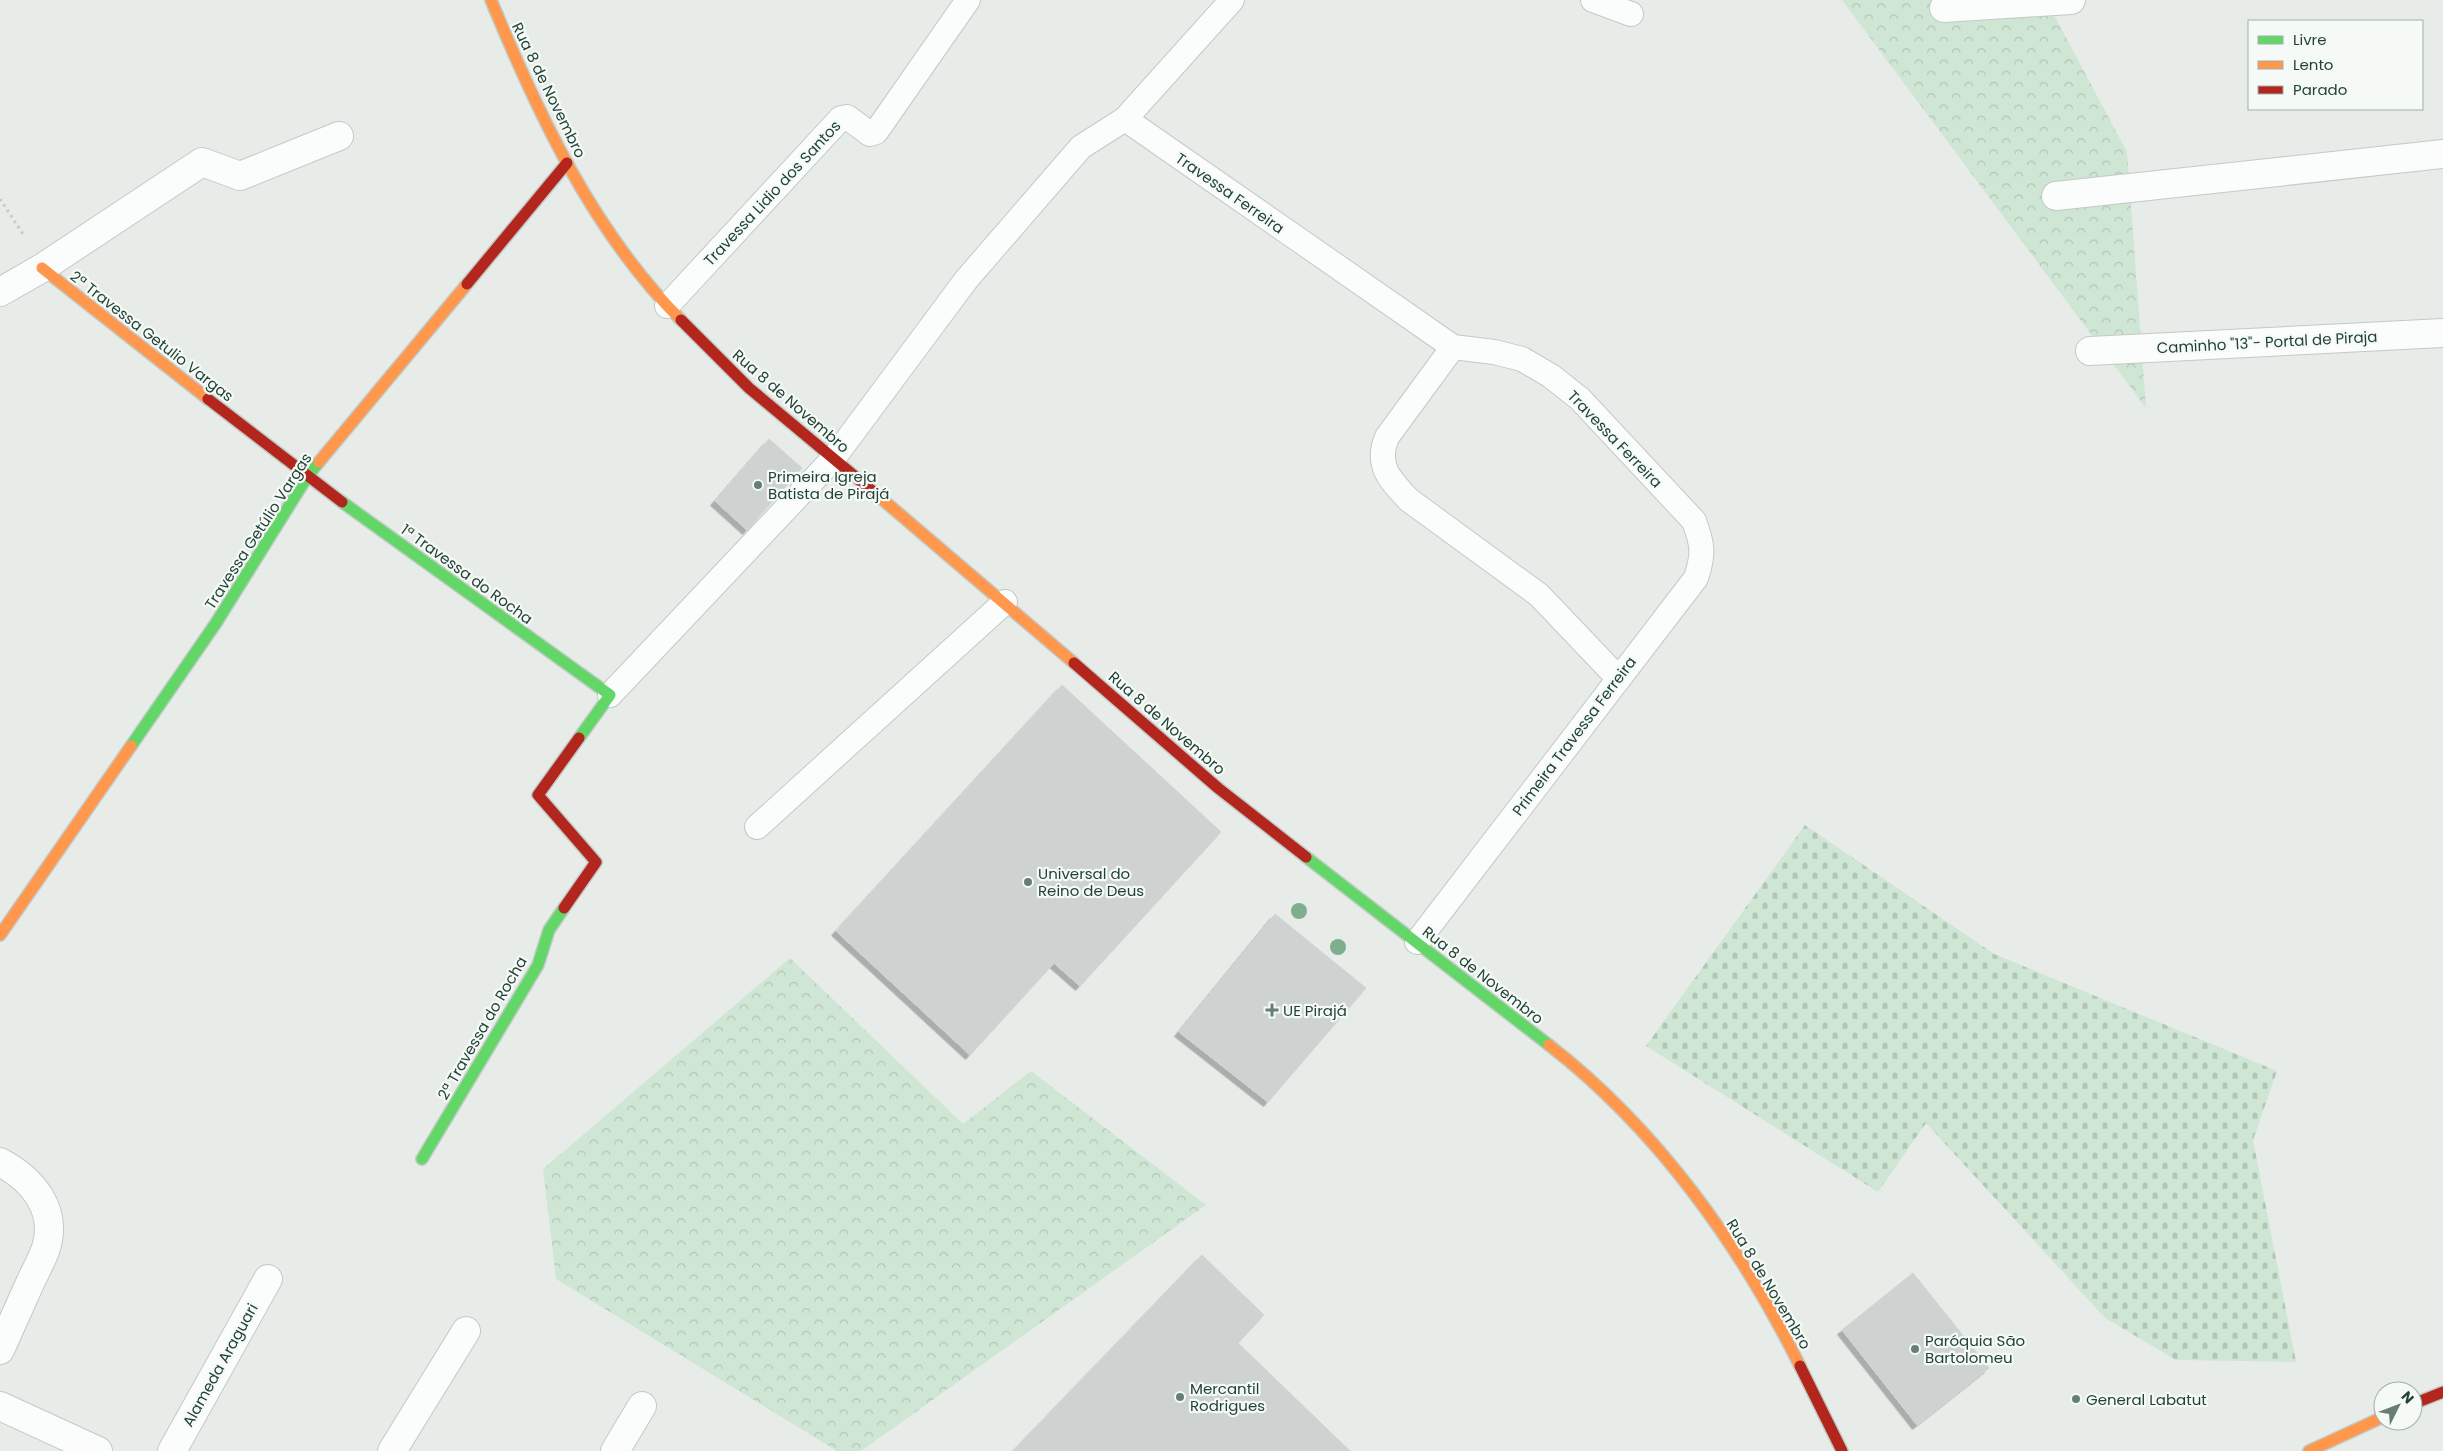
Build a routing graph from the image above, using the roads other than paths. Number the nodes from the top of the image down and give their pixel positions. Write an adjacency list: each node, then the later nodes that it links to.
1 (491, 0): 11 (street, Rua 8 de Novembro)
2 (968, 0): 15 (lane, Travessa Lidio dos Santos)
3 (1232, 0): 8 (lane)
4 (1593, 0): 7 (lane)
5 (2071, 0): 6 (street)
6 (1944, 8)
7 (1631, 14)
8 (1125, 119): 17 (lane, Travessa Ferreira); 19 (lane)
9 (339, 136): 13 (street)
10 (2443, 154): 12 (street)
11 (567, 163): 15 (street, Rua 8 de Novembro); 20 (street, Travessa Getúlio Vargas)
12 (2056, 196)
13 (42, 268): 14 (street); 20 (street, 2ª Travessa Getulio Vargas)
14 (0, 292)
15 (667, 306): 19 (street, Rua 8 de Novembro)
16 (2443, 333): 18 (street, Caminho "13"- Portal de Piraja)
17 (1453, 347): 21 (lane, Travessa Ferreira); 23 (lane)
18 (2090, 351)
19 (834, 459): 22 (street, Rua 8 de Novembro); 24 (lane)
20 (307, 477): 24 (street, 1ª Travessa do Rocha); 26 (street, Travessa Getúlio Vargas)
21 (1694, 521): 23 (lane, Primeira Travessa Ferreira)
22 (1005, 602): 25 (lane); 27 (street, Rua 8 de Novembro)
23 (1618, 678): 27 (lane, Primeira Travessa Ferreira)
24 (610, 696): 28 (street, 2ª Travessa do Rocha)
25 (757, 826)
26 (0, 935)
27 (1417, 942): 43 (street, Rua 8 de Novembro)
28 (422, 1159)
29 (8, 1166): 32 (street)
30 (268, 1279): 40 (street, Alameda Araguari)
31 (466, 1330): 41 (street)
32 (0, 1350)
33 (2443, 1392): 34 (street)
34 (2423, 1400)
35 (0, 1406): 38 (street)
36 (642, 1406): 42 (street)
37 (2373, 1422): 44 (street)
38 (60, 1442): 39 (street)
39 (98, 1451)
40 (172, 1451)
41 (392, 1451)
42 (615, 1451)
43 (1842, 1451)
44 (2309, 1451)

